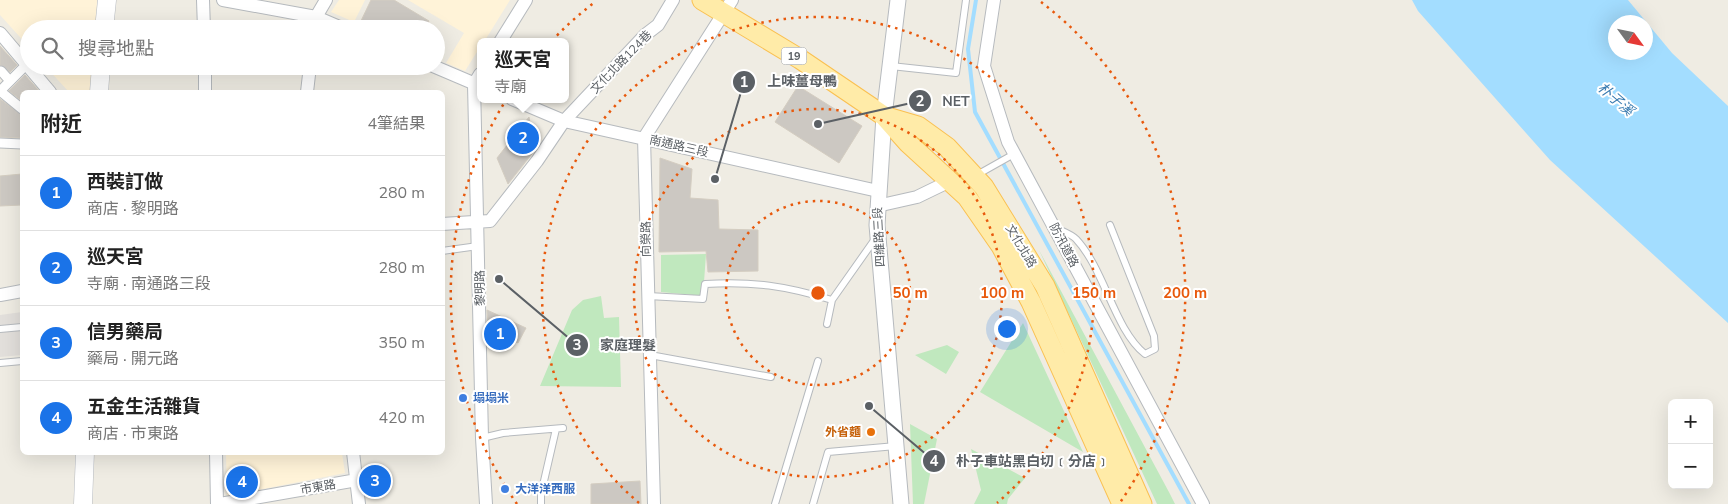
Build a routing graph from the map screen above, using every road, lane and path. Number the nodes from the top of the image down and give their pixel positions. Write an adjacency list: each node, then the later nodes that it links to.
1 (107, 0): 12 (main road)
2 (203, 0): 13 (street)
3 (223, 0): 14 (street)
4 (326, 0): 15 (street)
5 (526, 0): 17 (street)
6 (673, 0): 37 (street, 文化北路124巷)
7 (702, 0): 11 (main road, 文化北路 / 19)
8 (898, 0): 19 (street, 四維路三段)
9 (966, 0): 19 (lane)
10 (994, 0): 41 (street, 防汛道路)
11 (728, 6): 36 (main road, 文化北路 / 19); 38 (street)
12 (105, 20)
13 (204, 20)
14 (303, 20)
15 (316, 20)
16 (0, 33): 18 (street)
17 (502, 38)
18 (20, 57)
19 (889, 66): 36 (street, 四維路三段)
20 (445, 70): 28 (street)
21 (0, 71): 27 (street)
22 (20, 71): 27 (street)
23 (36, 75): 29 (street)
24 (100, 75): 30 (main road)
25 (205, 75): 31 (street)
26 (309, 75): 32 (street)
27 (10, 81): 35 (street)
28 (477, 81)
29 (48, 90)
30 (99, 90)
31 (205, 90)
32 (307, 90)
33 (478, 103): 46 (street, 黎明路)
34 (521, 103): 37 (street, 南通路三段)
35 (20, 107)
36 (884, 116): 42 (main road, 文化北路 / 19); 43 (main road, 文化北路 / 19); 44 (street, 四維路三段)
37 (564, 121): 38 (street, 南通路三段); 46 (street, 文化北路124巷)
38 (644, 138): 44 (street, 南通路三段); 55 (street, 向榮路)
39 (0, 143): 40 (street)
40 (20, 144)
41 (1014, 154): 42 (lane); 49 (street, 防汛道路)
42 (974, 176): 81 (main road, 文化北路 / 19)
43 (950, 181): 45 (street); 80 (main road, 文化北路 / 19)
44 (878, 191): 45 (street, 四維路三段)
45 (878, 206): 50 (street, 四維路三段)
46 (479, 223): 47 (street); 51 (street, 黎明路)
47 (445, 224)
48 (1110, 225): 49 (lane)
49 (1054, 228): 82 (street, 防汛道路)
50 (878, 236): 56 (lane); 66 (street, 四維路三段)
51 (479, 246): 52 (lane); 65 (street, 黎明路)
52 (445, 251)
53 (20, 292): 54 (street)
54 (0, 295)
55 (648, 296): 56 (lane); 60 (street, 向榮路)
56 (832, 300): 57 (lane)
57 (827, 324)
58 (20, 327): 59 (lane)
59 (0, 329)
60 (650, 355): 64 (lane); 76 (street, 向榮路)
61 (20, 361): 63 (lane)
62 (818, 361): 77 (lane)
63 (0, 362)
64 (771, 377)
65 (482, 438): 74 (street, 黎明路); 75 (lane)
66 (896, 446): 78 (lane); 79 (street, 四維路三段)
67 (85, 455): 71 (main road)
68 (216, 455): 72 (street)
69 (353, 455): 70 (street)
70 (357, 480): 72 (street, 市東路); 73 (street)
71 (84, 504)
72 (218, 504)
73 (360, 504)
74 (486, 504)
75 (541, 504)
76 (654, 504)
77 (775, 504)
78 (814, 504)
79 (901, 504)
80 (1122, 504)
81 (1142, 504)
82 (1203, 504)

